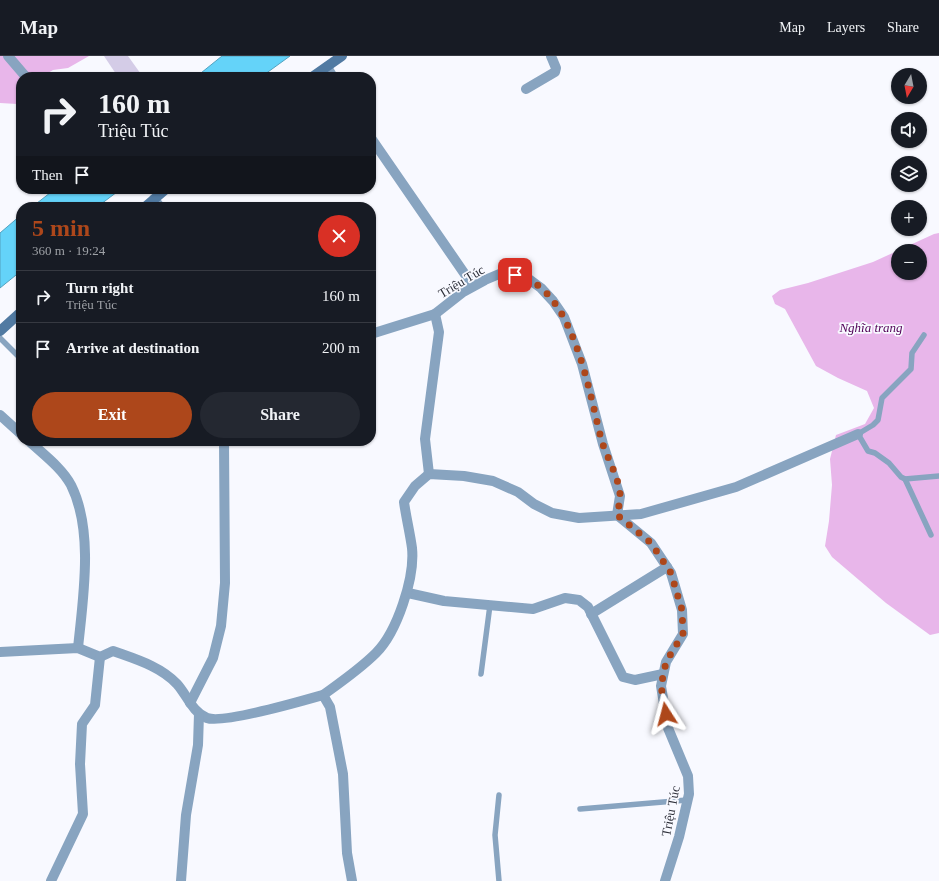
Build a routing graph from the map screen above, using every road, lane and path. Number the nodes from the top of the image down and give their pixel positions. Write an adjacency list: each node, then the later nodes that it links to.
1 (8, 56): 5 (street)
2 (342, 56): 4 (street)
3 (551, 56): 8 (street)
4 (327, 67): 6 (street); 7 (street)
5 (22, 72)
6 (320, 72)
7 (330, 72)
8 (526, 90)
9 (376, 145): 10 (street)
10 (473, 286): 11 (street, Triệu Túc); 26 (street, Triệu Túc)
11 (435, 314): 14 (street, Triệu Túc); 23 (street)
12 (16, 317): 13 (street)
13 (0, 331)
14 (376, 332)
15 (924, 336): 20 (lane)
16 (0, 338): 17 (lane)
17 (16, 354)
18 (0, 415): 19 (street)
19 (16, 429)
20 (858, 434): 25 (lane); 26 (street)
21 (34, 446): 32 (street)
22 (224, 446): 38 (street)
23 (429, 474): 26 (street); 29 (street)
24 (939, 476): 25 (lane)
25 (905, 479): 27 (lane)
26 (617, 515): 28 (street, Triệu Túc)
27 (931, 534)
28 (667, 566): 31 (street); 36 (street, Triệu Túc)
29 (408, 593): 30 (street); 37 (street)
30 (490, 605): 31 (street); 35 (lane)
31 (591, 614): 36 (street)
32 (78, 648): 33 (street); 34 (street)
33 (0, 652)
34 (100, 657): 38 (street); 43 (street)
35 (481, 674)
36 (663, 674): 41 (street, Triệu Túc)
37 (323, 695): 39 (street); 45 (street)
38 (190, 703): 39 (street)
39 (199, 714): 44 (street)
40 (499, 795): 46 (lane)
41 (688, 800): 42 (lane); 47 (street, Triệu Túc)
42 (580, 809)
43 (51, 881)
44 (181, 881)
45 (352, 881)
46 (499, 881)
47 (664, 881)

